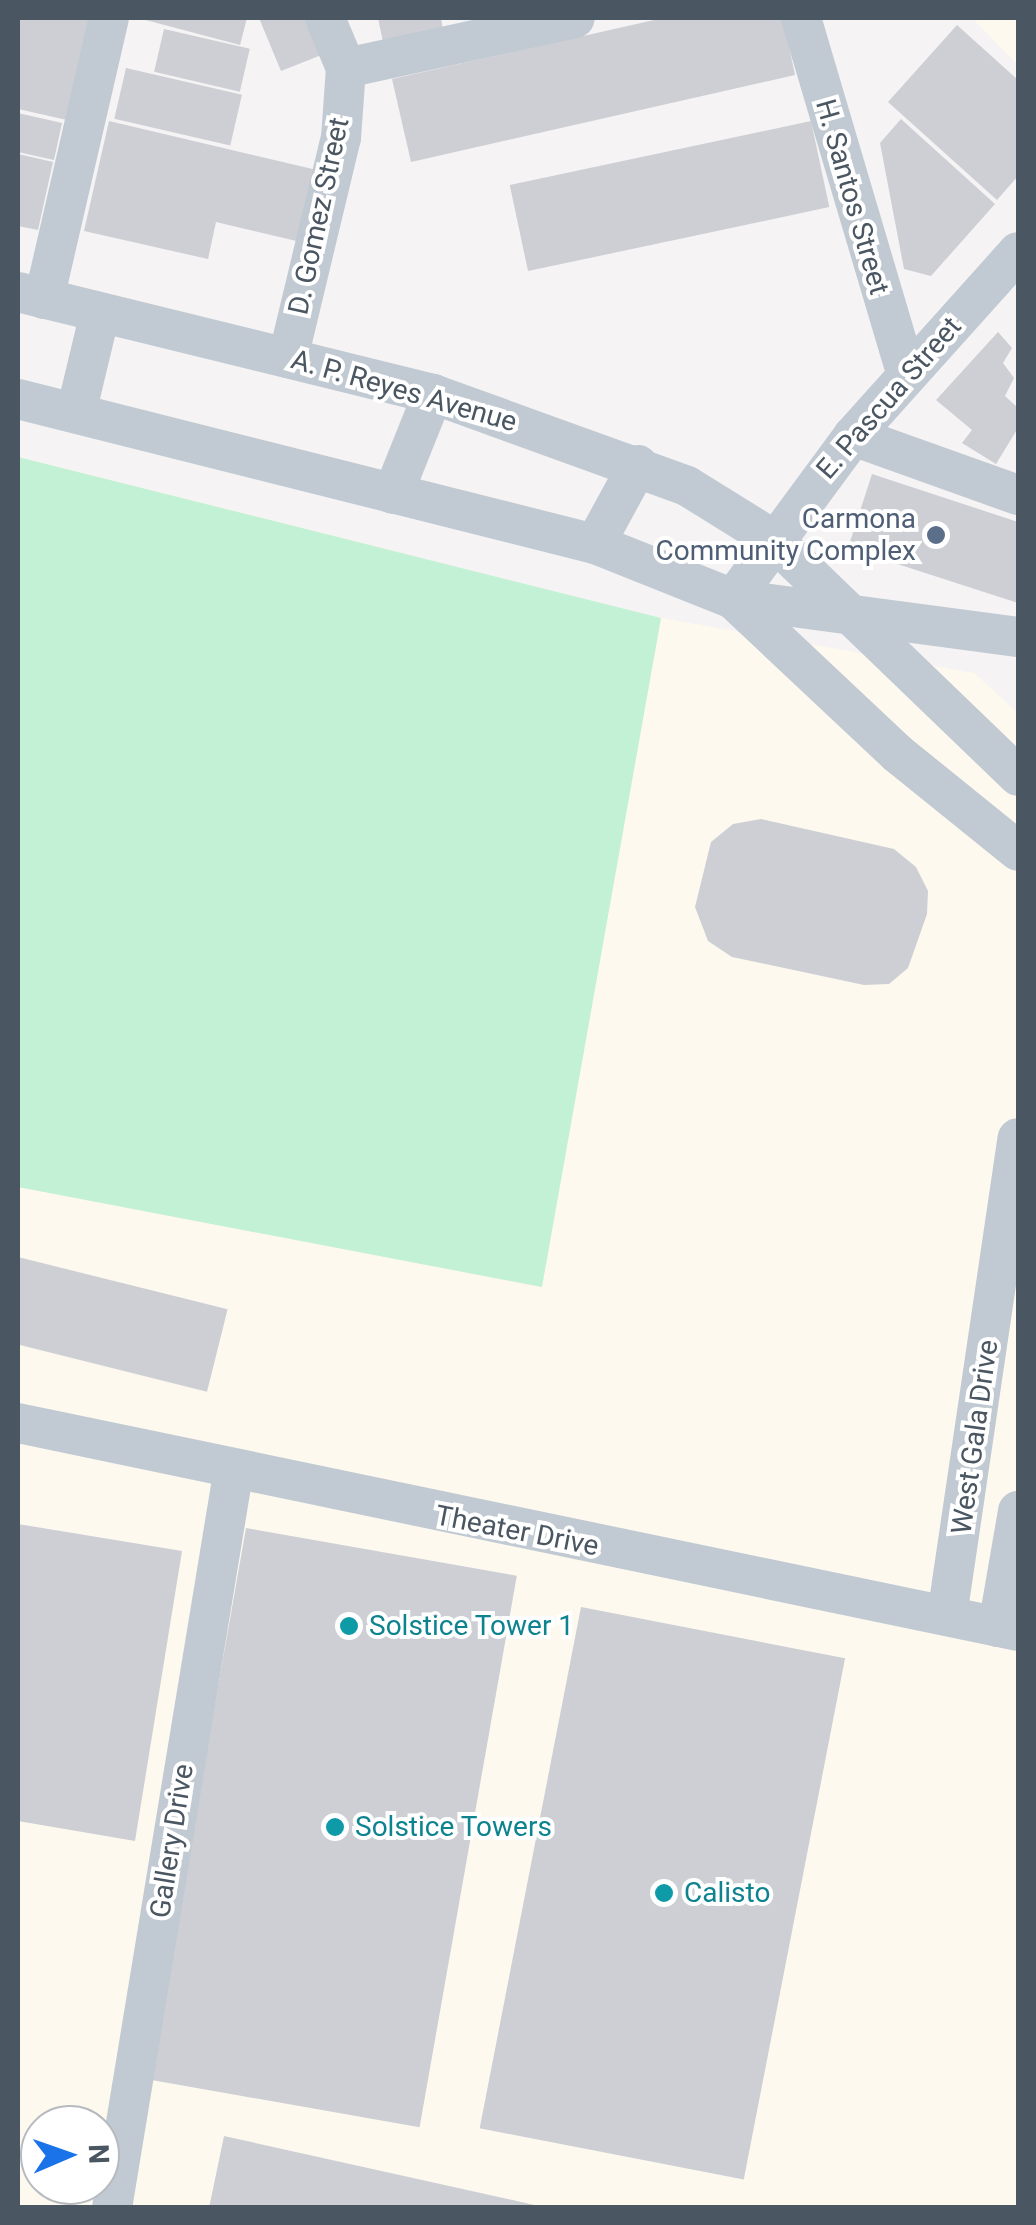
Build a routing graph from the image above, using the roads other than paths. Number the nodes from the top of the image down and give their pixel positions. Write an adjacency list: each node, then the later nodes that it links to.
1 (109, 18): 7 (street)
2 (325, 18): 5 (street, D. Gomez Street)
3 (575, 18): 5 (street)
4 (800, 18): 10 (street, H. Santos Street)
5 (346, 68): 9 (street, D. Gomez Street)
6 (1018, 252): 10 (street, E. Pascua Street)
7 (31, 296): 8 (street, A. P. Reyes Avenue)
8 (100, 314): 9 (street, A. P. Reyes Avenue); 13 (street)
9 (288, 358): 11 (street, A. P. Reyes Avenue)
10 (906, 376): 14 (street, E. Pascua Street)
11 (432, 394): 15 (street, A. P. Reyes Avenue); 16 (street)
12 (18, 399): 13 (street)
13 (76, 413): 16 (street)
14 (862, 426): 17 (street); 18 (street, E. Pascua Street)
15 (638, 465): 18 (street, A. P. Reyes Avenue); 19 (street)
16 (393, 494): 19 (street)
17 (1018, 495)
18 (771, 538): 20 (street, E. Pascua Street); 21 (street)
19 (595, 544): 20 (street)
20 (733, 598): 21 (street); 24 (street)
21 (841, 611): 22 (street); 23 (street)
22 (1018, 637)
23 (1018, 776)
24 (1018, 851)
25 (1018, 1138): 26 (street, West Gala Drive)
26 (1009, 1270): 30 (street, West Gala Drive)
27 (18, 1423): 28 (street, Theater Drive)
28 (233, 1474): 30 (street, Theater Drive); 32 (street, Gallery Drive)
29 (1018, 1510): 31 (street, West Gala Drive)
30 (948, 1616): 31 (street, Theater Drive)
31 (1008, 1629)
32 (112, 2208)

